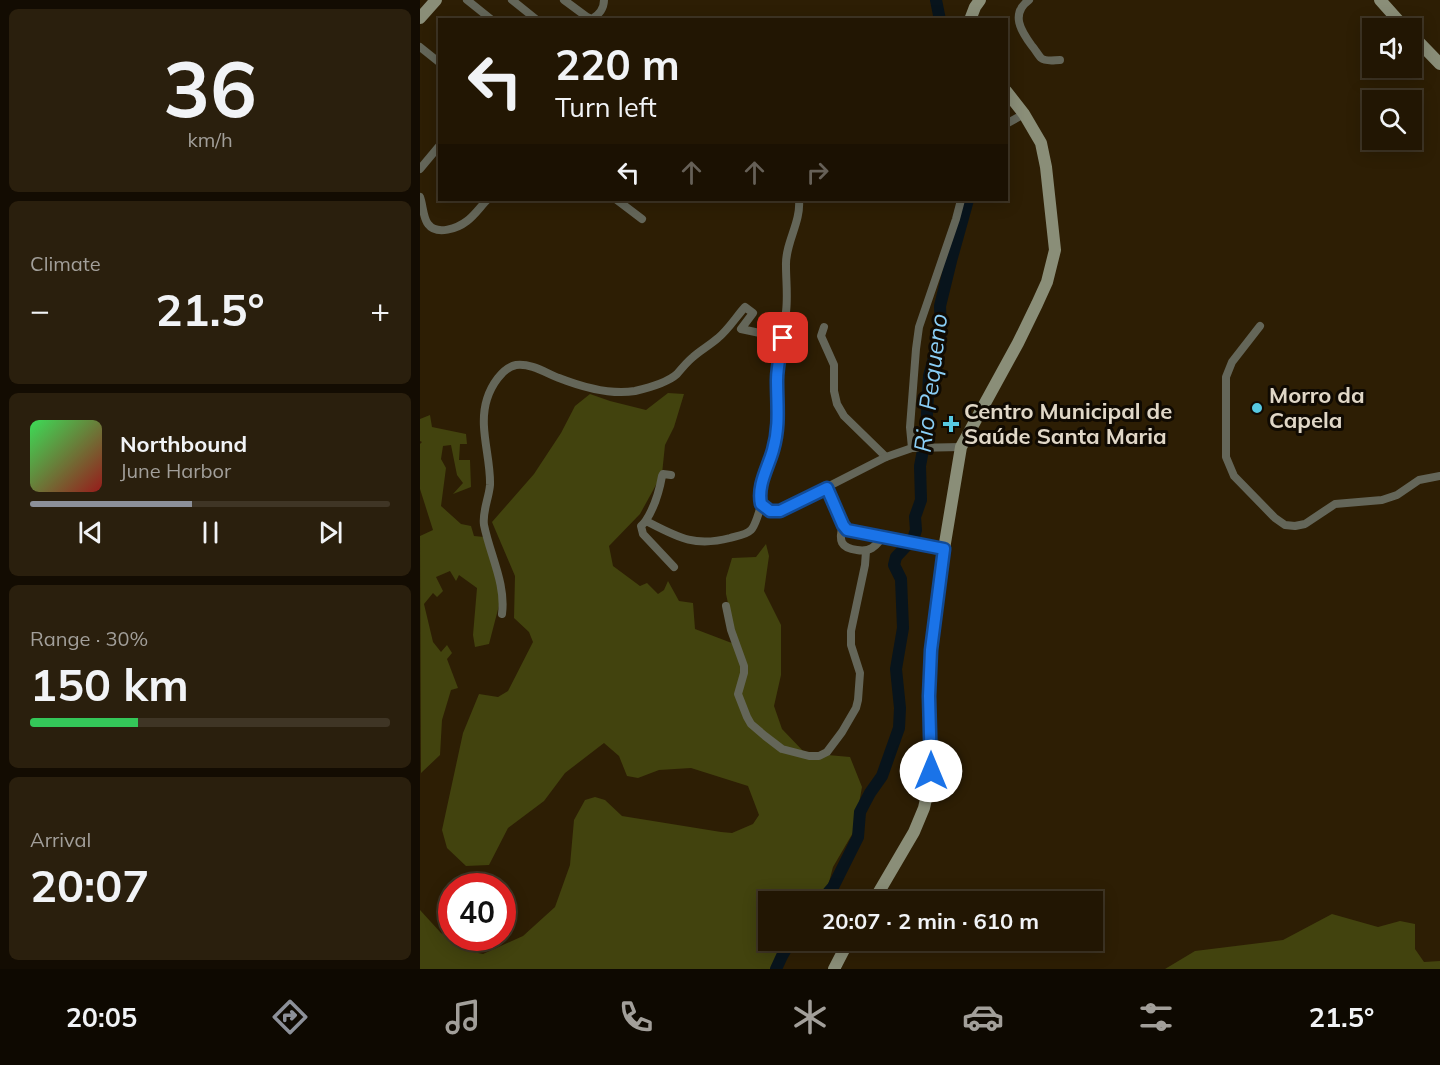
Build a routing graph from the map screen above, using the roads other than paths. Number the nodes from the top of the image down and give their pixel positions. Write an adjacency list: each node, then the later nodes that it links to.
1 (436, 0): 9 (street)
2 (467, 0): 10 (street)
3 (512, 0): 11 (street)
4 (564, 0): 12 (street)
5 (604, 0): 13 (street)
6 (980, 0): 14 (street)
7 (1029, 0): 18 (street)
8 (1380, 0): 15 (street)
9 (420, 18)
10 (490, 18)
11 (534, 18)
12 (590, 18)
13 (593, 18)
14 (971, 18)
15 (1396, 18)
16 (1422, 45): 20 (street)
17 (420, 47): 19 (street)
18 (1060, 60)
19 (438, 61)
20 (1440, 64)
21 (1008, 94): 22 (street)
22 (1024, 114): 23 (street); 36 (street)
23 (1008, 123)
24 (438, 147): 25 (street)
25 (420, 169)
26 (420, 197): 27 (street)
27 (486, 201)
28 (618, 201): 31 (street)
29 (799, 201): 34 (street)
30 (960, 201): 35 (street)
31 (642, 219)
32 (1260, 326): 39 (street)
33 (824, 327): 37 (street)
34 (783, 338): 41 (street); 49 (street)
35 (915, 447): 36 (street); 37 (street)
36 (961, 447): 45 (street)
37 (886, 457): 40 (street)
38 (671, 475): 42 (street)
39 (1440, 476)
40 (827, 488): 41 (street); 43 (street)
41 (761, 504): 42 (street)
42 (645, 522): 47 (street)
43 (843, 525): 44 (street); 46 (street)
44 (883, 537): 45 (street); 46 (street)
45 (944, 549): 50 (street)
46 (866, 551): 48 (street)
47 (674, 567)
48 (726, 606)
49 (502, 614)
50 (879, 891)
51 (843, 951): 52 (street)
52 (834, 969)

